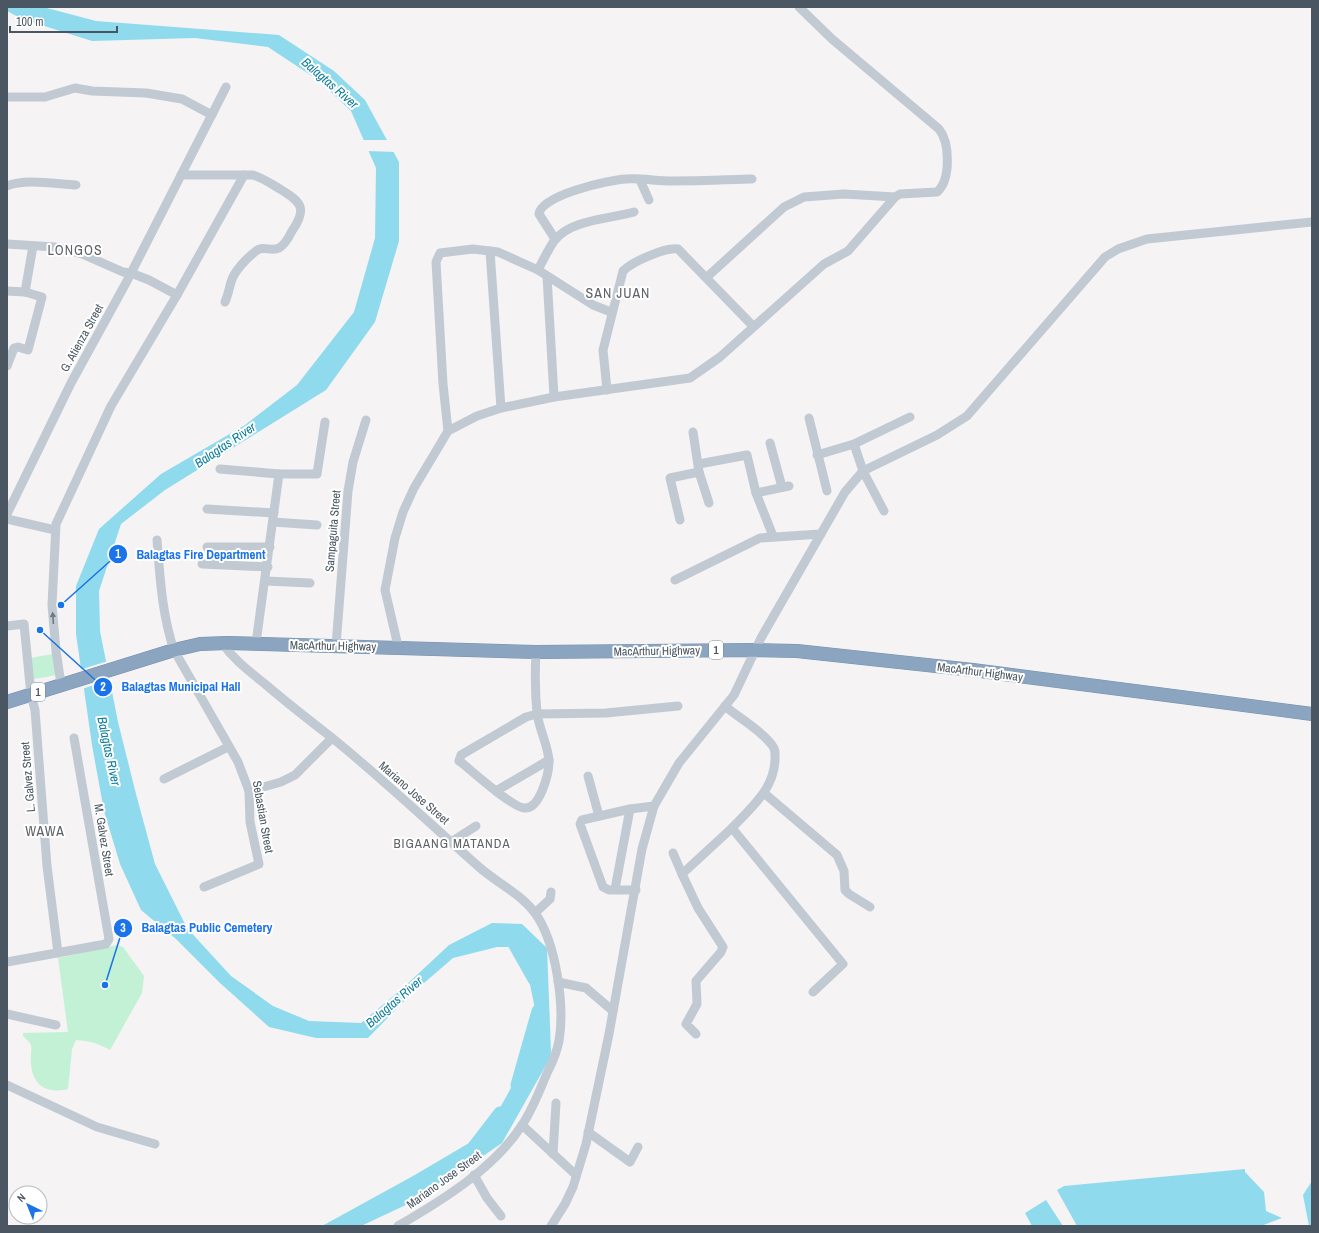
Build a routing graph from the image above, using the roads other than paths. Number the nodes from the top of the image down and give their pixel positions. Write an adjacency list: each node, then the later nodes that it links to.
1 (799, 7): 11 (street)
2 (226, 87): 4 (street, G. Atienza Street)
3 (7, 97): 4 (street)
4 (212, 115): 5 (street, G. Atienza Street)
5 (181, 175): 6 (street); 20 (street, G. Atienza Street)
6 (244, 175): 25 (street); 26 (street)
7 (752, 179): 8 (street)
8 (640, 180): 12 (street); 15 (street)
9 (76, 185): 10 (street)
10 (7, 186)
11 (895, 197): 22 (street); 28 (street)
12 (649, 200)
13 (634, 212): 15 (street)
14 (1312, 222): 44 (street)
15 (555, 239): 19 (street)
16 (7, 244): 17 (street)
17 (33, 246): 20 (street); 24 (street)
18 (490, 251): 19 (street); 32 (street); 37 (street)
19 (538, 270): 21 (street)
20 (131, 273): 25 (street); 51 (street, G. Atienza Street)
21 (547, 276): 27 (street); 31 (street)
22 (707, 278): 27 (street); 28 (street)
23 (7, 292): 24 (street)
24 (25, 292): 29 (street)
25 (177, 295): 56 (street)
26 (224, 302)
27 (611, 312): 30 (street)
28 (753, 326): 30 (street)
29 (7, 366)
30 (607, 390): 31 (street)
31 (554, 397): 32 (street)
32 (502, 408): 37 (street)
33 (910, 417): 40 (street)
34 (808, 418): 41 (street)
35 (366, 420): 70 (street, Sampaguita Street)
36 (325, 422): 45 (street)
37 (448, 431): 71 (street)
38 (693, 432): 42 (street)
39 (770, 443): 47 (street)
40 (854, 444): 41 (street); 44 (street)
41 (817, 455): 46 (street)
42 (699, 468): 47 (street); 48 (street); 54 (street)
43 (220, 469): 45 (street)
44 (863, 471): 50 (street); 57 (street)
45 (279, 474): 52 (street)
46 (827, 491)
47 (756, 493): 58 (street)
48 (709, 503)
49 (206, 509): 52 (street)
50 (884, 511)
51 (7, 514)
52 (273, 517): 55 (street); 61 (street)
53 (7, 519): 56 (street)
54 (680, 520)
55 (317, 525)
56 (55, 530): 75 (street, one-way to 56)
57 (821, 534): 58 (street); 73 (street)
58 (773, 536): 64 (street)
59 (157, 540): 72 (street, Sebastian Street)
60 (207, 547): 61 (street)
61 (270, 547): 63 (street)
62 (202, 564): 63 (street)
63 (268, 567): 65 (street)
64 (675, 580)
65 (266, 581): 66 (street); 69 (street)
66 (310, 582)
67 (7, 626): 76 (street, L. Galvez Street)
68 (222, 643): 69 (highway, MacArthur Highway / 1); 72 (highway, MacArthur Highway / 1); 83 (street, Mariano Jose Street)
69 (256, 644): 70 (highway, MacArthur Highway / 1)
70 (336, 646): 71 (highway, MacArthur Highway / 1)
71 (398, 646): 74 (highway, MacArthur Highway / 1)
72 (174, 650): 75 (highway, MacArthur Highway / 1); 84 (street, Sebastian Street)
73 (756, 650): 74 (highway, MacArthur Highway / 1); 79 (street); 81 (highway, MacArthur Highway / 1)
74 (536, 652): 80 (street)
75 (65, 683): 76 (highway, MacArthur Highway / 1)
76 (31, 695): 77 (highway, MacArthur Highway / 1); 105 (street, L. Galvez Street)
77 (7, 702)
78 (678, 706): 80 (street)
79 (725, 706): 90 (street); 91 (street)
80 (537, 714): 85 (street); 88 (street)
81 (1312, 714)
82 (74, 738): 105 (street, M. Galvez Street)
83 (332, 738): 89 (street); 96 (street, Mariano Jose Street)
84 (228, 746): 87 (street); 89 (street, Sebastian Street)
85 (549, 760): 88 (street); 88 (street)
86 (588, 776): 93 (street)
87 (164, 779)
88 (496, 791)
89 (249, 792): 99 (street, Sebastian Street)
90 (764, 793): 95 (street); 103 (street)
91 (654, 806): 92 (street); 101 (street)
92 (630, 809): 93 (street); 100 (street)
93 (599, 816): 100 (street)
94 (476, 826): 96 (street)
95 (732, 828): 98 (street); 108 (street)
96 (451, 842): 104 (street, Mariano Jose Street)
97 (673, 853): 98 (street)
98 (682, 874): 112 (street)
99 (204, 887)
100 (615, 888): 101 (street)
101 (636, 890): 109 (street)
102 (551, 892): 104 (street)
103 (870, 907)
104 (535, 913): 107 (street, Mariano Jose Street)
105 (58, 953): 106 (street)
106 (7, 962)
107 (558, 982): 109 (street); 115 (street, Mariano Jose Street)
108 (813, 992)
109 (613, 1011): 116 (street)
110 (7, 1014): 111 (street)
111 (56, 1025)
112 (696, 1034)
113 (7, 1085): 117 (street)
114 (556, 1103): 119 (street)
115 (522, 1125): 119 (street); 120 (street, Mariano Jose Street)
116 (588, 1132): 118 (street); 121 (street)
117 (155, 1144)
118 (638, 1147)
119 (553, 1154): 121 (street)
120 (474, 1175): 122 (street); 123 (street, Mariano Jose Street)
121 (576, 1175): 124 (street)
122 (501, 1216)
123 (398, 1226)
124 (551, 1226)

